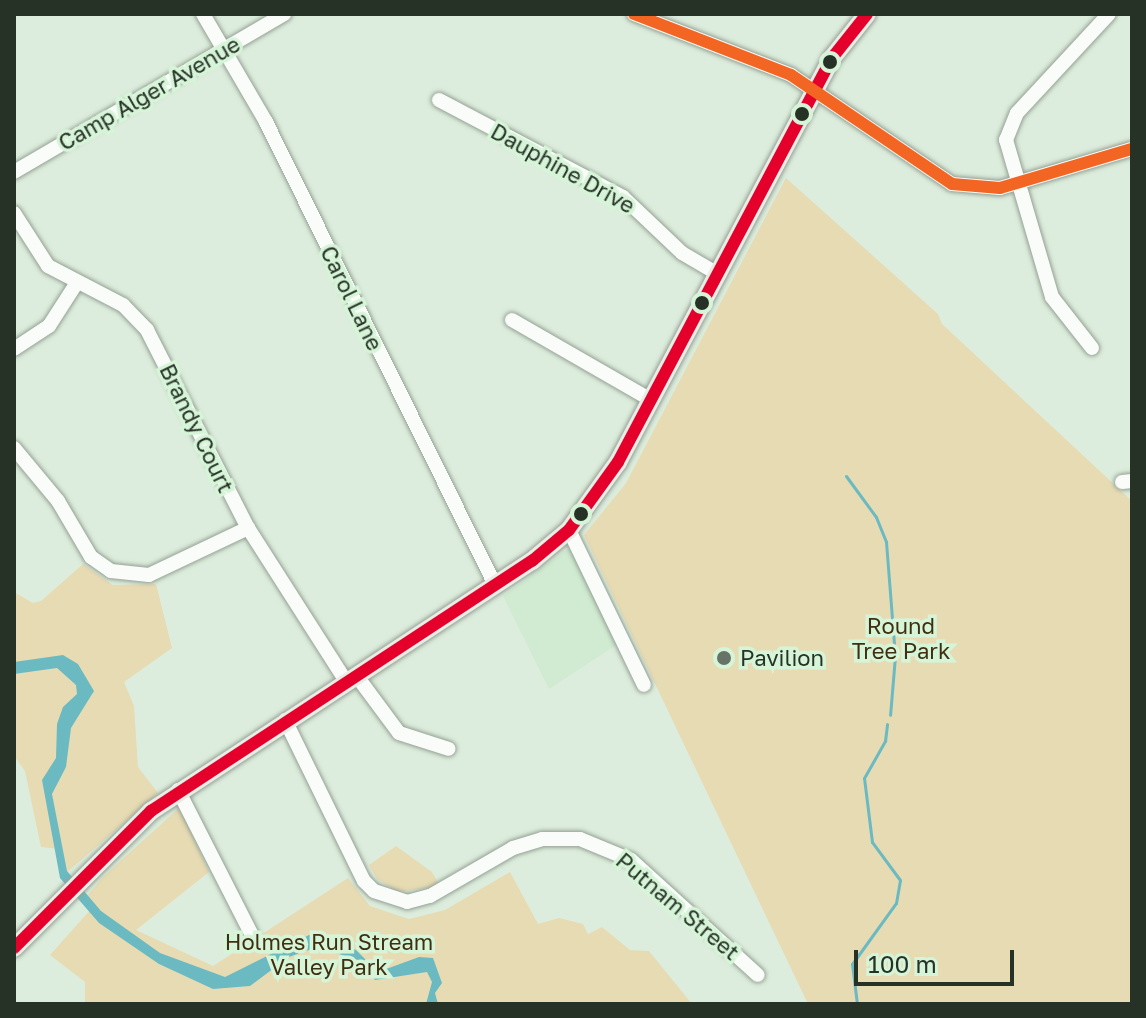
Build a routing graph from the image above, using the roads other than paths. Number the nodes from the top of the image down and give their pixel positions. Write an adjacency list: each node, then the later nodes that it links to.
1 (203, 14): 6 (street, Carol Lane)
2 (284, 14): 6 (street, Camp Alger Avenue)
3 (634, 14): 7 (street)
4 (867, 14): 7 (main road)
5 (1109, 14): 11 (street)
6 (224, 49): 10 (street, Camp Alger Avenue); 22 (street, Carol Lane)
7 (815, 89): 11 (street); 13 (main road)
8 (439, 100): 13 (street, Dauphine Drive)
9 (1132, 149): 11 (street)
10 (14, 172)
11 (1017, 184): 16 (street)
12 (14, 213): 14 (street, Brandy Court)
13 (718, 274): 18 (main road)
14 (76, 284): 17 (street); 20 (street, Brandy Court)
15 (512, 320): 18 (street)
16 (1092, 348)
17 (14, 349)
18 (651, 400): 21 (main road)
19 (14, 448): 20 (street)
20 (248, 528): 23 (street, Brandy Court)
21 (569, 530): 22 (main road); 24 (street)
22 (495, 585): 23 (main road)
23 (351, 678): 25 (main road); 26 (street, Brandy Court)
24 (644, 685)
25 (285, 720): 27 (main road); 30 (street, Putnam Street)
26 (449, 749)
27 (178, 790): 28 (street); 29 (main road)
28 (252, 935)
29 (16, 941)
30 (758, 975)

